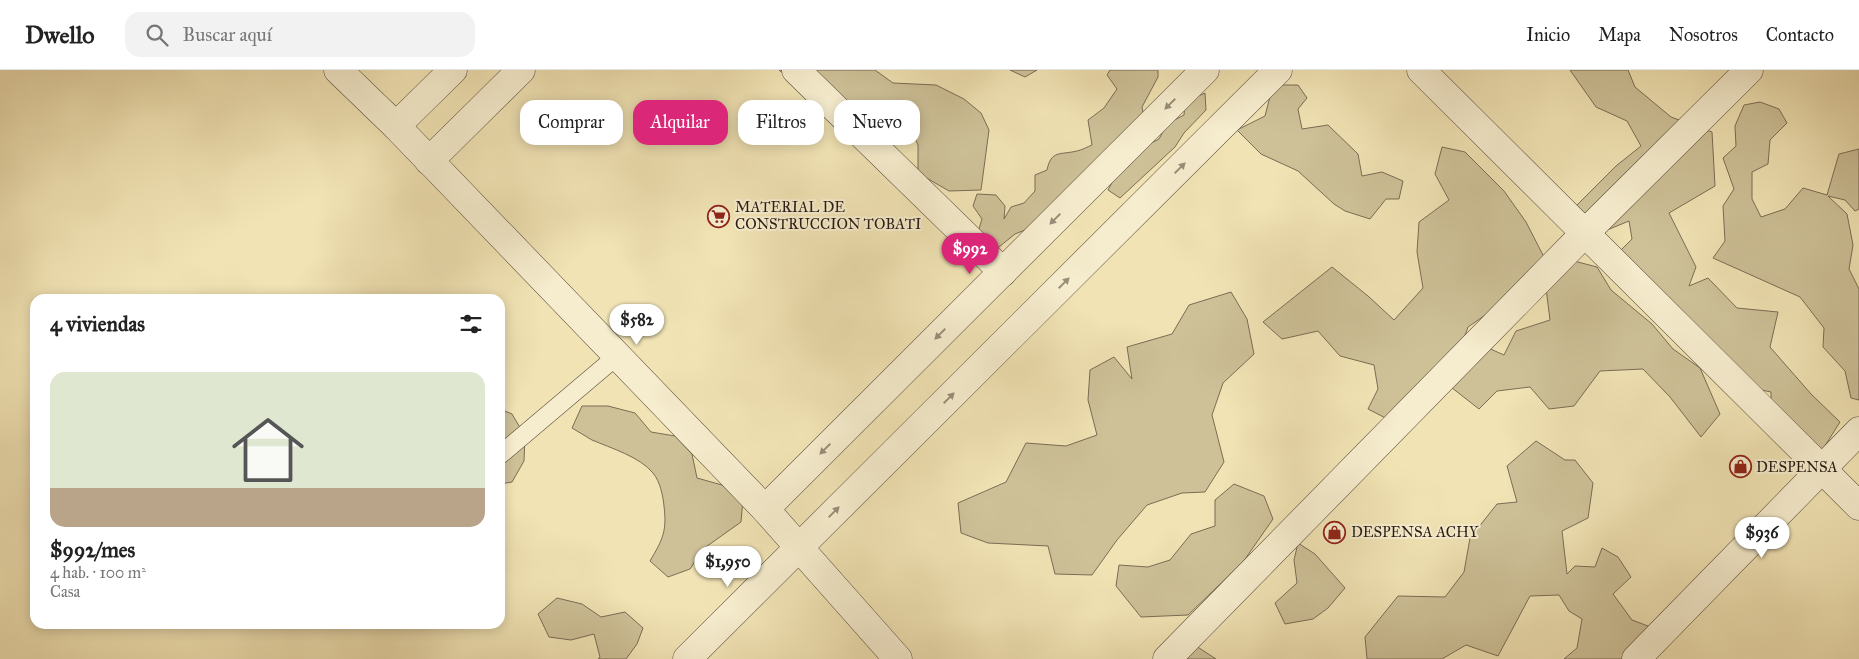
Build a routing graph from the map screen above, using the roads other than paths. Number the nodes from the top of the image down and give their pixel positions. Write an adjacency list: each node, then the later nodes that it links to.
1 (338, 70): 9 (street)
2 (453, 70): 9 (street)
3 (521, 70): 10 (street)
4 (796, 70): 12 (street)
5 (1205, 70): 12 (street, one-way to 12)
6 (1278, 70): 19 (street, one-way to 6)
7 (1421, 70): 11 (street)
8 (1749, 70): 11 (street)
9 (396, 126): 10 (street)
10 (429, 161): 13 (street)
11 (1585, 233): 16 (street); 22 (street)
12 (1003, 272): 18 (street, one-way to 18)
13 (617, 356): 15 (lane); 18 (street)
14 (1859, 431): 16 (street)
15 (505, 451)
16 (1821, 468): 17 (street); 23 (street)
17 (1859, 506)
18 (765, 509): 19 (street)
19 (800, 547): 20 (street); 21 (street)
20 (687, 659)
21 (898, 659)
22 (1167, 659)
23 (1636, 659)

